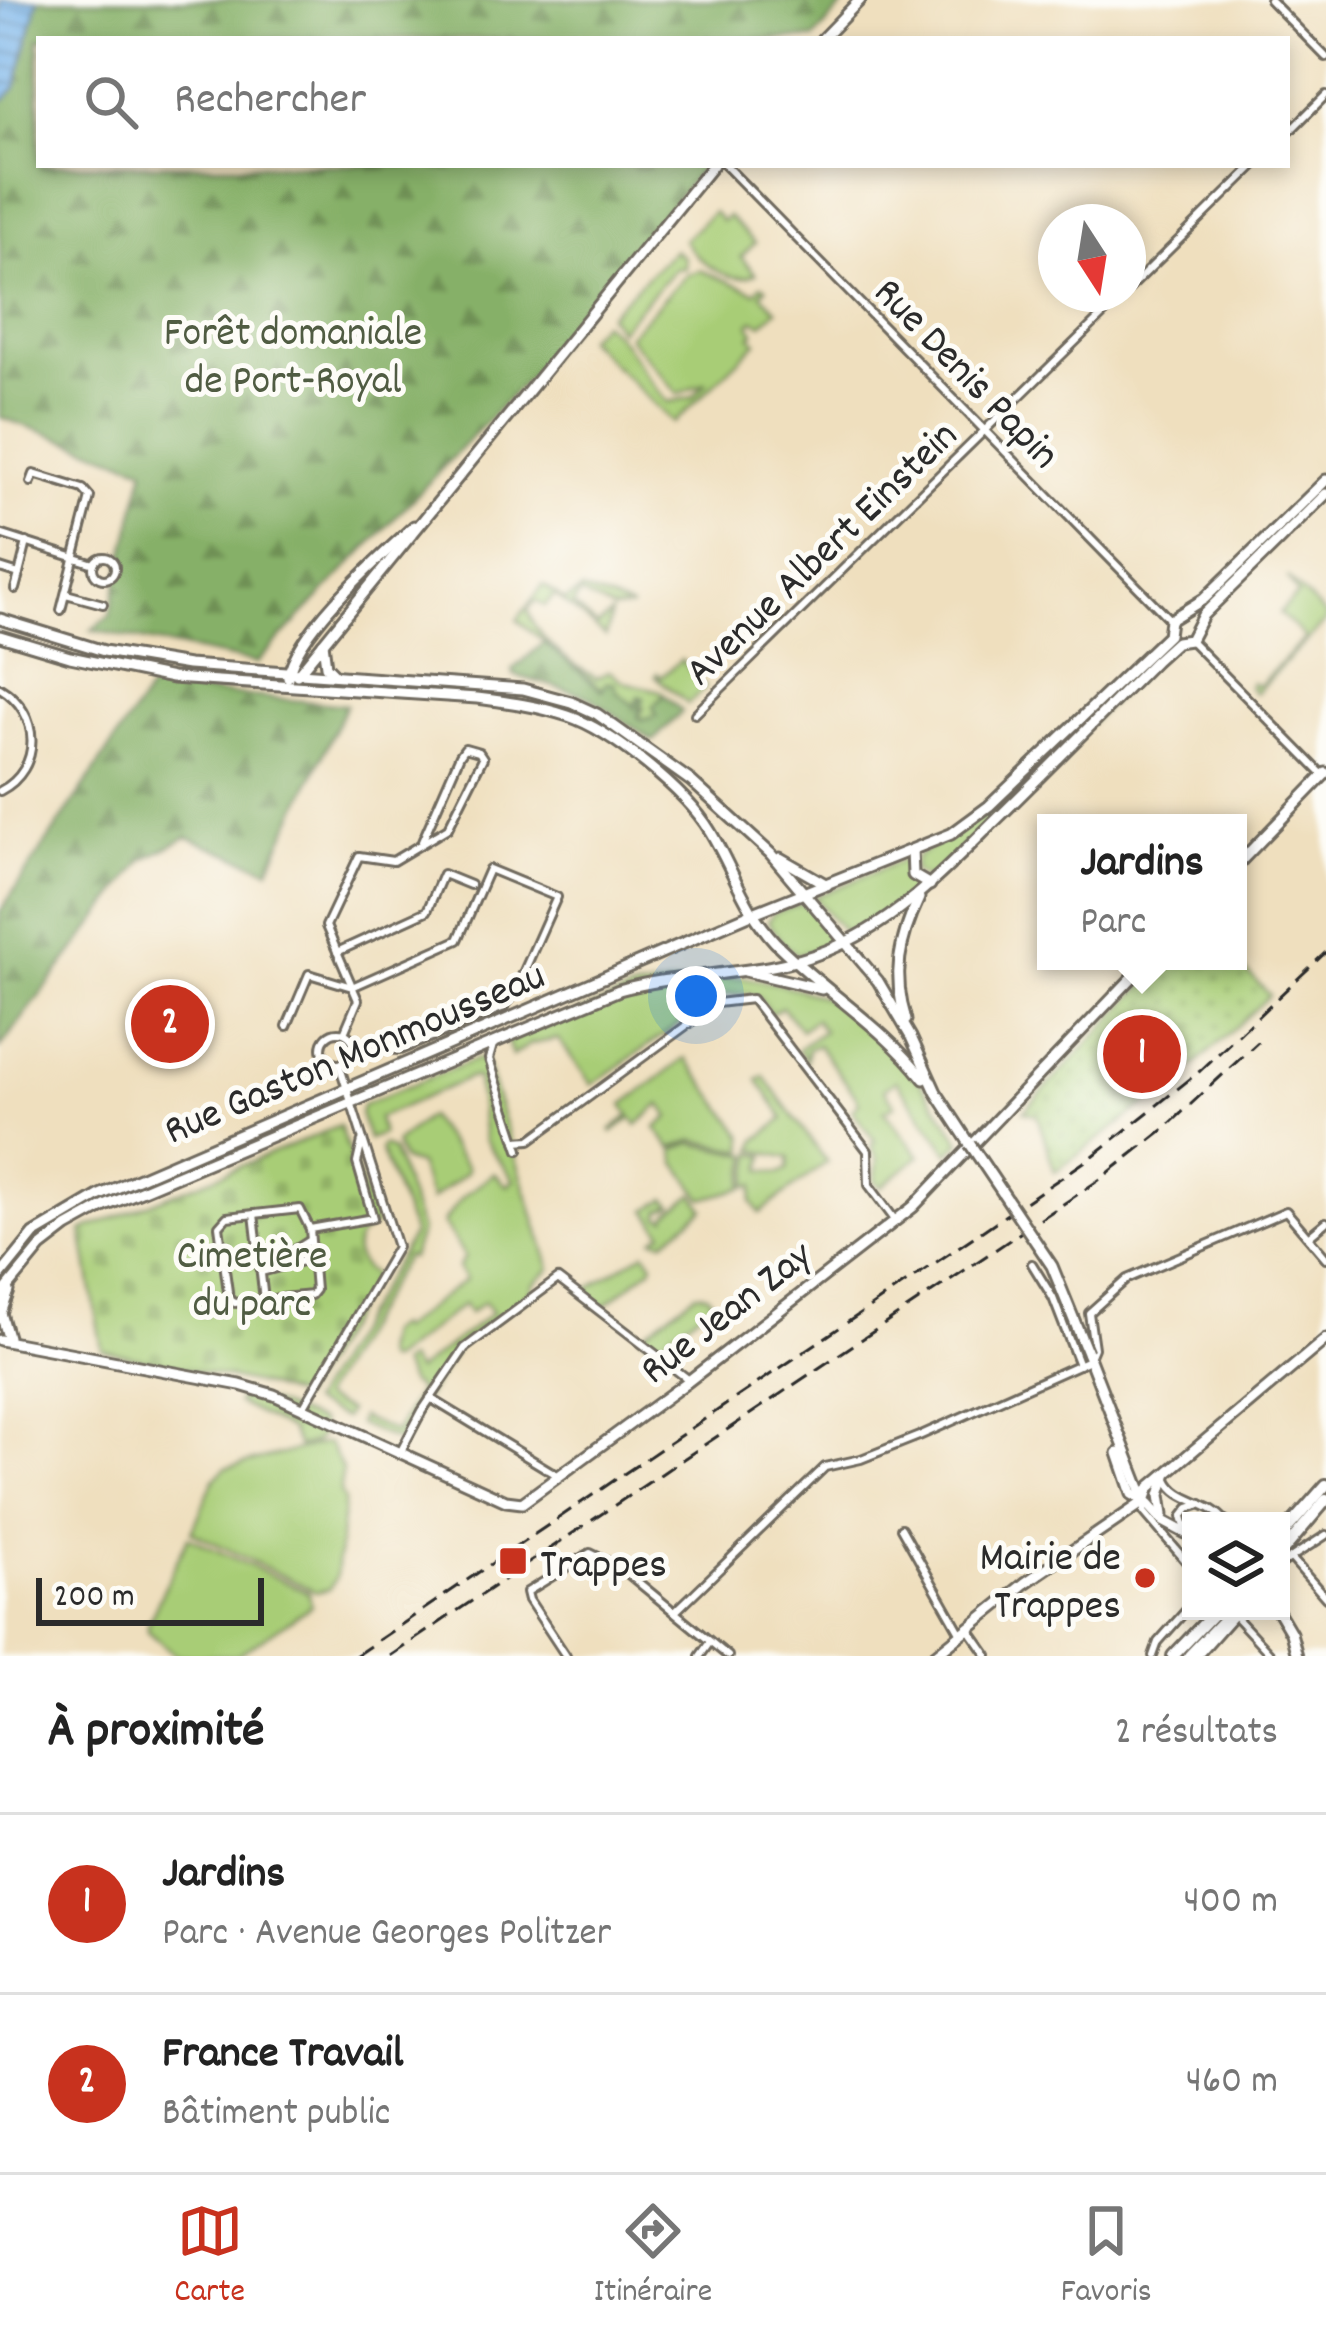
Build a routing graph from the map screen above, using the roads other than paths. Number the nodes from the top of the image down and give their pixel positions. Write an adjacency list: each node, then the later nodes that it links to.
1 (860, 0): 3 (main road)
2 (1270, 0): 4 (street)
3 (825, 36)
4 (1326, 57)
5 (1326, 95): 6 (street)
6 (1290, 131)
7 (711, 168): 16 (main road)
8 (728, 168): 12 (street, Rue Denis Papin)
9 (1252, 168): 10 (street, Avenue Albert Einstein)
10 (1146, 272)
11 (1106, 312): 12 (street, Avenue Albert Einstein)
12 (986, 430): 29 (street, Rue Denis Papin); 40 (street, Avenue Albert Einstein)
13 (1326, 480): 27 (main road)
14 (31, 482): 19 (street)
15 (1326, 494): 31 (main road)
16 (425, 518): 33 (main road); 34 (main road)
17 (0, 534): 18 (street)
18 (27, 542): 19 (street); 22 (street)
19 (77, 558): 20 (street); 24 (street)
20 (94, 564)
21 (0, 568): 22 (street)
22 (19, 574): 23 (street)
23 (15, 589)
24 (66, 594): 25 (street); 26 (street)
25 (103, 604)
26 (61, 610)
27 (1183, 615): 29 (main road); 31 (main road)
28 (0, 619): 35 (main road)
29 (1170, 620): 32 (main road)
30 (0, 636): 39 (main road)
31 (1193, 636): 32 (main road); 41 (street)
32 (1172, 639): 44 (main road, Rue Gaston Monmousseau); 49 (main road, Rue Gaston Monmousseau)
33 (322, 643): 36 (main road); 37 (main road)
34 (296, 652): 35 (main road); 36 (main road)
35 (267, 673): 36 (main road)
36 (293, 674): 37 (main road); 39 (main road)
37 (337, 677): 45 (main road)
38 (0, 688): 42 (street)
39 (286, 688): 51 (main road)
40 (695, 714)
41 (1325, 774): 46 (main road)
42 (0, 791)
43 (421, 844): 43 (street); 53 (street)
44 (912, 850): 48 (main road, Rue Gaston Monmousseau); 49 (main road)
45 (770, 853): 48 (main road); 50 (main road)
46 (1247, 855)
47 (470, 885): 53 (street)
48 (827, 885): 50 (main road, Rue Gaston Monmousseau)
49 (926, 889): 52 (main road, Rue Gaston Monmousseau); 61 (main road)
50 (803, 894): 51 (main road, Rue Gaston Monmousseau); 52 (main road)
51 (751, 914): 54 (main road); 68 (main road, Rue Gaston Monmousseau)
52 (847, 941): 54 (main road, Rue Gaston Monmousseau); 61 (main road)
53 (337, 952): 57 (street)
54 (796, 961): 55 (main road, Rue Gaston Monmousseau); 58 (main road)
55 (736, 969): 58 (main road); 62 (main road, Rue Gaston Monmousseau)
56 (1139, 970): 71 (main road, Rue Jean Zay)
57 (352, 987): 59 (street); 60 (street); 63 (street)
58 (828, 990): 67 (main road)
59 (287, 1026)
60 (344, 1033): 63 (street); 66 (street)
61 (911, 1037): 67 (main road)
62 (494, 1041): 64 (main road, Rue Gaston Monmousseau); 65 (street)
63 (354, 1048): 66 (street)
64 (474, 1049): 65 (street); 68 (main road, Rue Gaston Monmousseau)
65 (488, 1059): 71 (street)
66 (339, 1064): 68 (street)
67 (936, 1092): 85 (main road, bridge)
68 (347, 1096): 69 (street); 79 (main road, Rue Gaston Monmousseau); 80 (main road, Rue Gaston Monmousseau)
69 (362, 1142): 74 (street); 88 (street)
70 (254, 1214): 74 (street); 75 (street); 82 (street)
71 (896, 1220): 86 (main road, Rue Jean Zay)
72 (1326, 1222): 73 (street)
73 (1309, 1236): 76 (street); 85 (street)
74 (311, 1237): 75 (street); 78 (street); 82 (street)
75 (279, 1253): 78 (street)
76 (1326, 1258)
77 (1032, 1264): 85 (street)
78 (261, 1272): 82 (street)
79 (1, 1277)
80 (13, 1280): 81 (main road, Rue Gaston Monmousseau); 83 (main road)
81 (0, 1297)
82 (264, 1300)
83 (3, 1337): 88 (main road)
84 (1326, 1339): 91 (main road)
85 (1085, 1359): 94 (main road); 109 (street)
86 (689, 1380): 87 (street); 90 (main road, Rue Jean Zay)
87 (430, 1398): 89 (street); 90 (street)
88 (304, 1406): 89 (main road)
89 (401, 1451): 90 (main road, Rue Jean Zay)
90 (557, 1475)
91 (1166, 1476): 94 (main road); 95 (street); 98 (main road)
92 (1326, 1485): 99 (main road)
93 (1326, 1500): 104 (main road)
94 (1145, 1501): 98 (main road); 102 (main road); 106 (street); 115 (main road)
95 (1202, 1504): 96 (street); 97 (street)
96 (1186, 1512)
97 (1218, 1512)
98 (1163, 1515): 101 (main road)
99 (1290, 1526)
100 (901, 1528): 115 (street)
101 (1182, 1528)
102 (1182, 1530)
103 (1326, 1535): 105 (street)
104 (1290, 1550)
105 (1290, 1554)
106 (1182, 1556)
107 (1290, 1560): 108 (street)
108 (1326, 1598)
109 (675, 1612): 116 (street); 117 (street)
110 (1182, 1615): 122 (street)
111 (1207, 1620): 123 (main road)
112 (1227, 1620): 124 (main road)
113 (1242, 1620): 125 (street)
114 (1283, 1620): 126 (main road)
115 (964, 1631): 120 (main road); 121 (street)
116 (710, 1642): 118 (street); 119 (street)
117 (566, 1656)
118 (700, 1656)
119 (728, 1656)
120 (934, 1656)
121 (988, 1656)
122 (1153, 1656)
123 (1173, 1656)
124 (1193, 1656)
125 (1272, 1656)
126 (1298, 1656)

